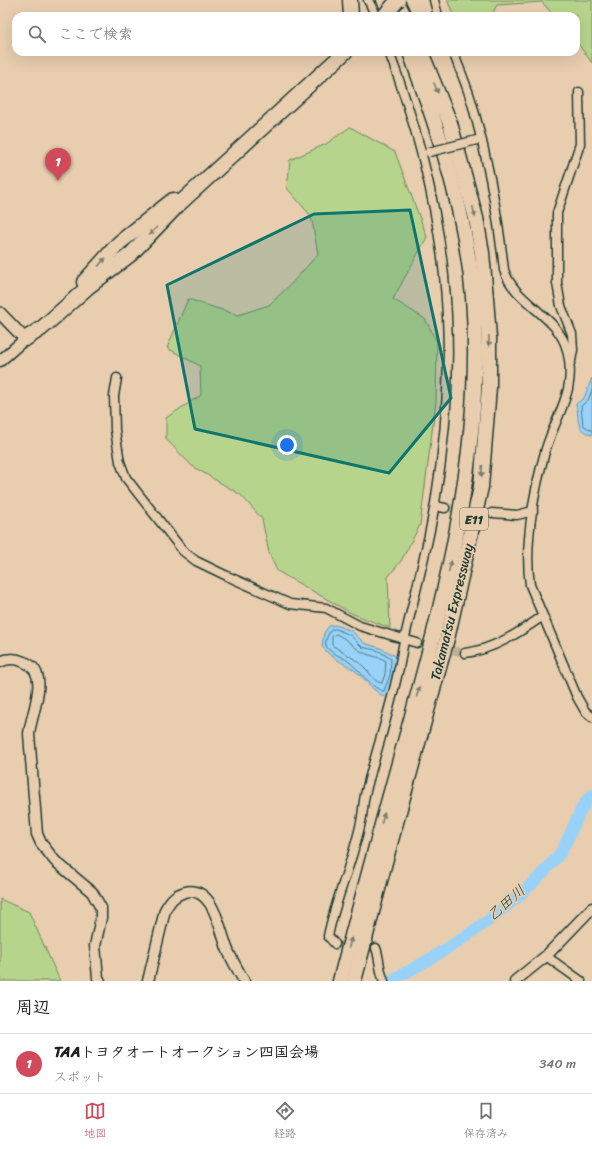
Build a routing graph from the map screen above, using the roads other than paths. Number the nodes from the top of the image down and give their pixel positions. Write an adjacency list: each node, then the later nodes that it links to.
1 (350, 0): 6 (highway)
2 (368, 0): 7 (street)
3 (384, 0): 9 (highway)
4 (397, 0): 8 (highway, bridge); 10 (highway)
5 (434, 0): 11 (street)
6 (351, 12)
7 (374, 12)
8 (387, 12)
9 (390, 12)
10 (402, 12)
11 (437, 12)
12 (330, 56): 22 (highway, one-way to 12)
13 (341, 56): 22 (highway, one-way to 22)
14 (390, 56): 20 (street)
15 (411, 56): 43 (highway, Takamatsu Expressway / E11, one-way to 15)
16 (424, 56): 44 (highway, Takamatsu Expressway / E11, one-way to 44)
17 (455, 56): 19 (street)
18 (579, 92): 24 (street)
19 (479, 139): 20 (street, bridge); 24 (street)
20 (426, 153): 26 (street)
21 (0, 313): 22 (main road)
22 (25, 339): 23 (street)
23 (0, 361)
24 (570, 365): 28 (street)
25 (117, 378): 31 (street)
26 (435, 506): 27 (street); 31 (street)
27 (445, 508)
28 (533, 511): 29 (street); 30 (street)
29 (492, 513)
30 (543, 616): 33 (street); 35 (street)
31 (404, 638): 32 (street); 37 (street)
32 (417, 643)
33 (465, 653)
34 (0, 662): 40 (street)
35 (592, 717)
36 (592, 908): 39 (street)
37 (335, 944)
38 (376, 948): 45 (street)
39 (546, 956): 46 (street); 47 (street)
40 (100, 981)
41 (148, 981): 42 (street)
42 (244, 981)
43 (340, 981)
44 (354, 981)
45 (384, 981)
46 (515, 981)
47 (581, 981)

